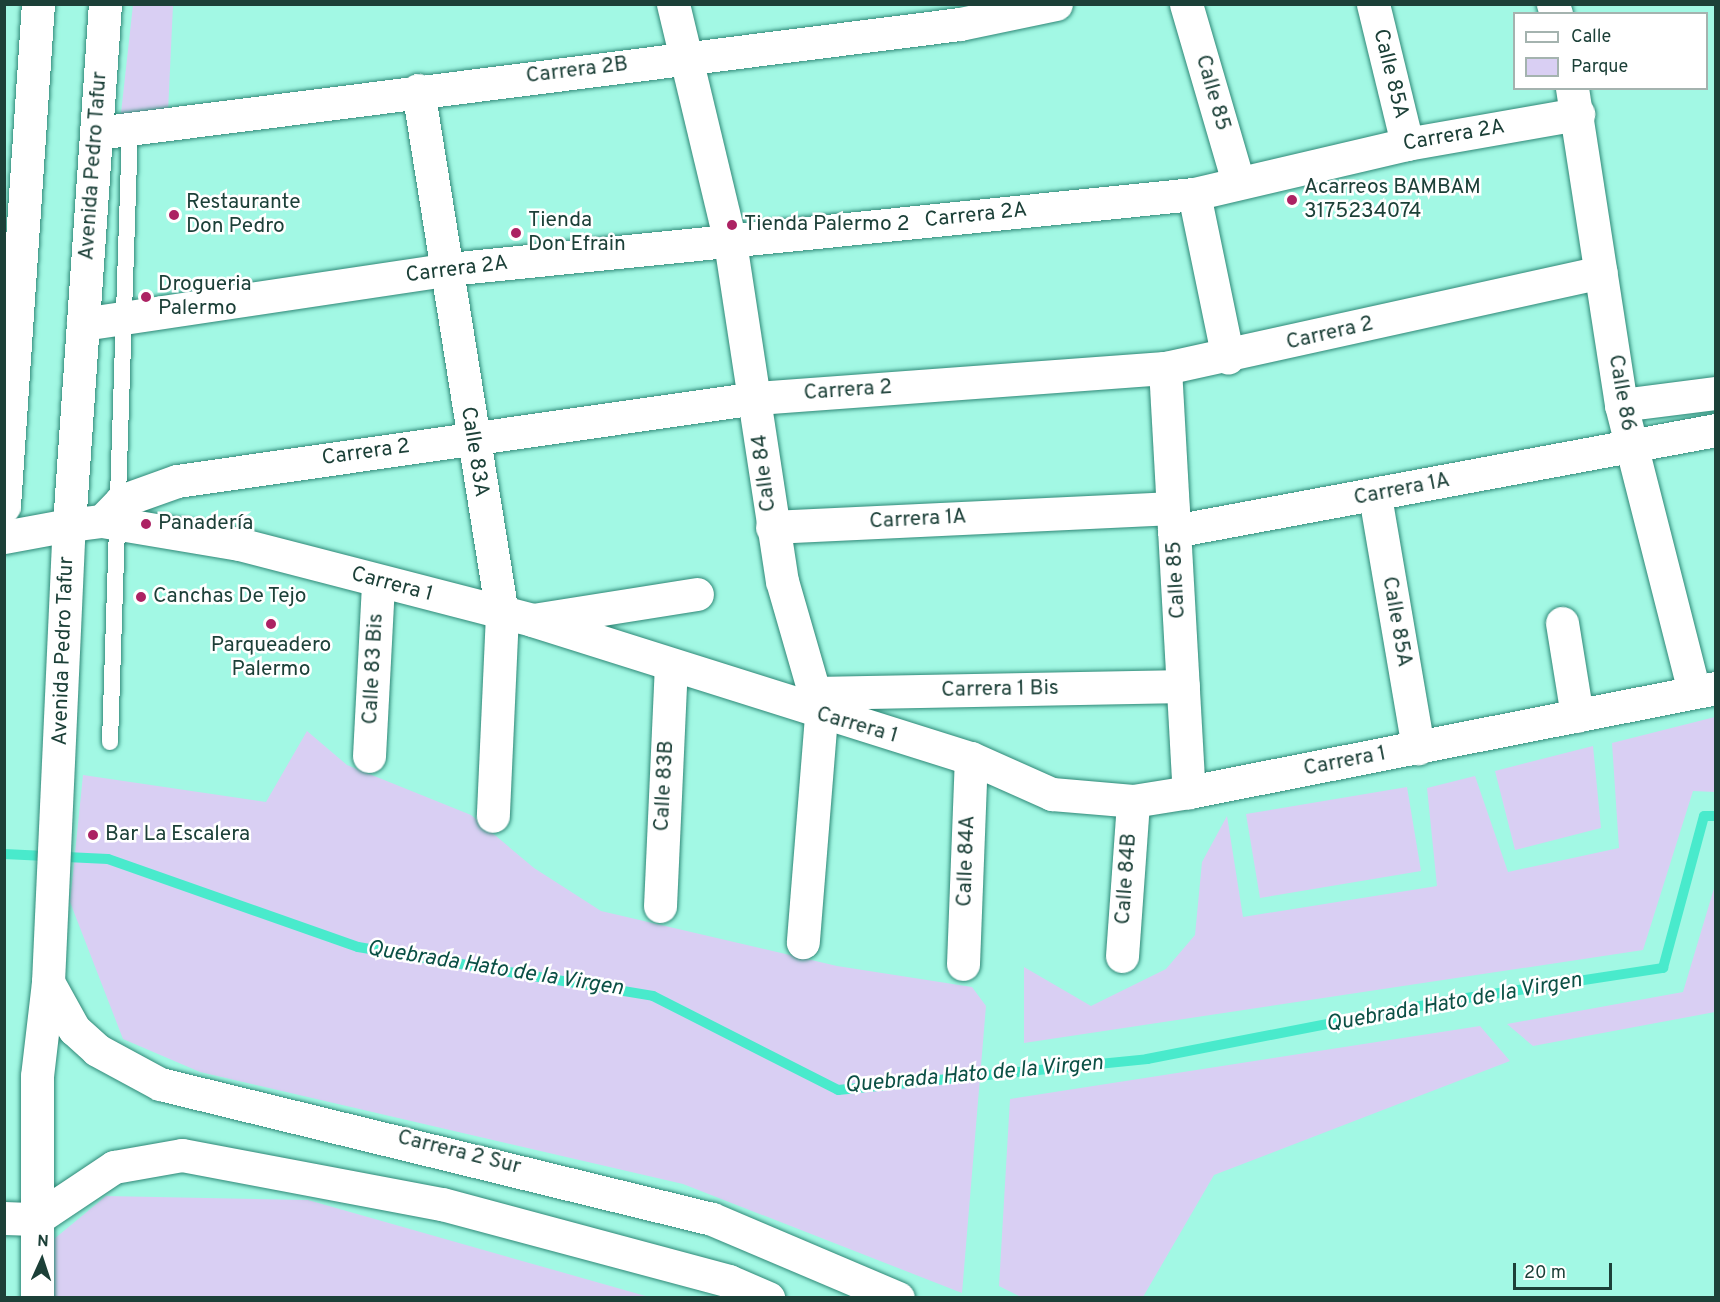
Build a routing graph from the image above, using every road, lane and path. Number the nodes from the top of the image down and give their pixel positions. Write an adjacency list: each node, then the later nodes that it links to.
1 (38, 4): 29 (street)
2 (105, 4): 11 (street, Avenida Pedro Tafur)
3 (673, 4): 7 (street, Calle 84)
4 (1056, 4): 7 (street, Carrera 2B)
5 (1186, 4): 13 (street, Calle 85)
6 (1373, 4): 12 (street, Calle 85A)
7 (684, 58): 8 (street, Carrera 2B); 15 (street, Calle 84)
8 (418, 90): 10 (street, Carrera 2B); 16 (street, Calle 83A)
9 (1575, 101): 12 (street, Carrera 2A); 17 (street, Calle 86)
10 (130, 129): 11 (street, Carrera 2B); 18 (lane)
11 (97, 133): 19 (street, Avenida Pedro Tafur)
12 (1407, 144): 13 (street, Carrera 2A)
13 (1238, 182): 14 (street, Carrera 2A)
14 (1194, 194): 15 (street, Carrera 2A); 20 (street)
15 (730, 242): 16 (street, Carrera 2A); 23 (street, Calle 84)
16 (449, 269): 18 (street, Carrera 2A); 26 (street, Calle 83A)
17 (1601, 272): 20 (street, Carrera 2); 24 (street, Calle 86)
18 (125, 317): 19 (street, Carrera 2A); 30 (lane)
19 (83, 324): 32 (street, Avenida Pedro Tafur)
20 (1228, 358): 21 (street, Carrera 2)
21 (1165, 368): 23 (street, Carrera 2); 31 (street, Calle 85)
22 (1716, 393): 24 (street)
23 (756, 398): 26 (street, Carrera 2); 33 (street, Calle 84)
24 (1621, 405): 27 (street, Calle 86)
25 (1716, 430): 27 (street)
26 (470, 437): 30 (street, Carrera 2); 37 (street, Calle 83A)
27 (1630, 446): 28 (street, Carrera 1A); 41 (street, Calle 86)
28 (1375, 496): 31 (street, Carrera 1A); 45 (street, Calle 85A)
29 (4, 506)
30 (114, 515): 32 (street, Carrera 1); 35 (street, Carrera 1); 44 (lane)
31 (1173, 520): 33 (street, Carrera 1A); 40 (street, Calle 85)
32 (69, 525): 34 (street, Carrera 1); 55 (street, Avenida Pedro Tafur)
33 (772, 527): 42 (street, Calle 84)
34 (4, 537)
35 (378, 582): 37 (street, Carrera 1); 46 (street, Calle 83 Bis)
36 (697, 594): 37 (street)
37 (517, 617): 39 (street, Carrera 1); 50 (street, Calle 83A)
38 (1562, 622): 43 (street)
39 (671, 666): 42 (street, Carrera 1); 51 (street, Calle 83B)
40 (1183, 686): 42 (street, Carrera 1 Bis); 48 (street, Calle 85)
41 (1705, 690): 43 (street, Carrera 1)
42 (819, 704): 47 (street, Carrera 1); 52 (street, Calle 84)
43 (1578, 716): 45 (street, Carrera 1)
44 (110, 742)
45 (1418, 748): 48 (street, Carrera 1)
46 (369, 756)
47 (971, 759): 49 (street, Carrera 1); 54 (street, Calle 84A)
48 (1189, 792): 49 (street, Carrera 1)
49 (1133, 801): 53 (street, Calle 84B)
50 (493, 816)
51 (660, 906)
52 (803, 942)
53 (1122, 956)
54 (963, 964)
55 (48, 982): 56 (street, Avenida Pedro Tafur); 59 (street, Carrera 2 Sur)
56 (20, 1219): 57 (street, Avenida Pedro Tafur); 58 (street)
57 (37, 1298)
58 (768, 1298)
59 (898, 1298)

